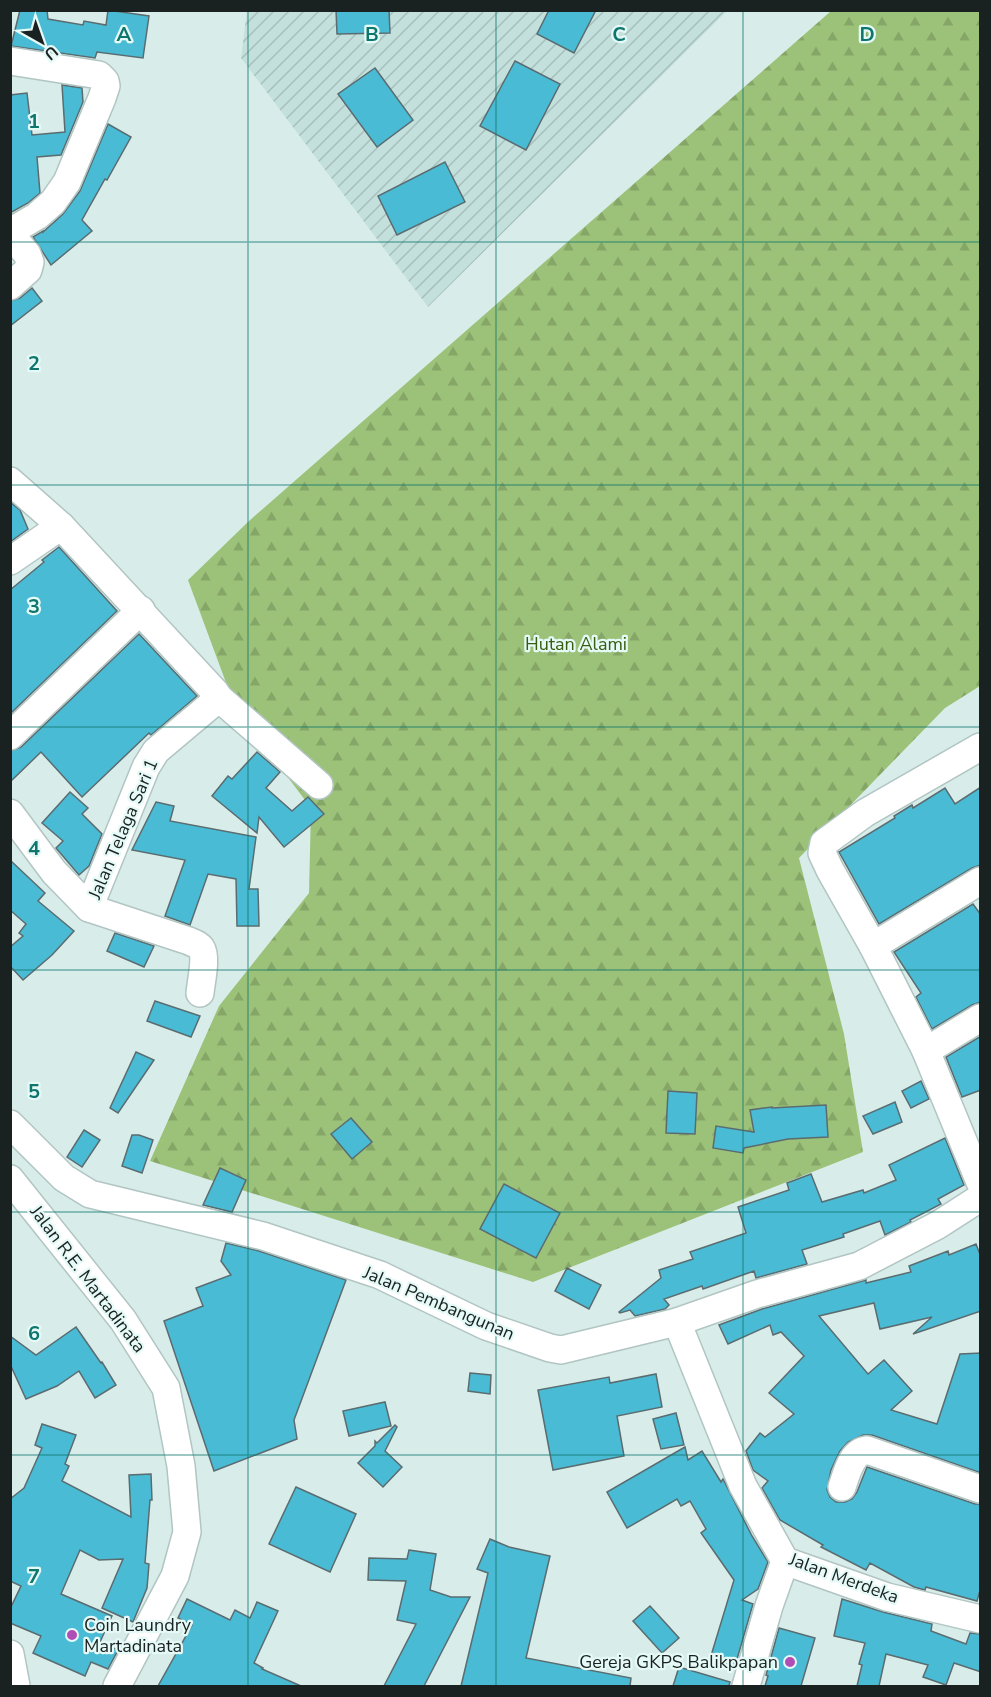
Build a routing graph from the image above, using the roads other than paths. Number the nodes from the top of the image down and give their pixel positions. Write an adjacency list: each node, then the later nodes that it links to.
1 (10, 61): 2 (street)
2 (10, 233): 3 (street)
3 (10, 286)
4 (10, 481): 5 (street)
5 (62, 526): 6 (street); 7 (street)
6 (10, 561)
7 (141, 610): 8 (street); 9 (street)
8 (219, 698): 11 (street); 14 (street, Jalan Telaga Sari 1)
9 (10, 736)
10 (981, 747): 15 (street)
11 (319, 784)
12 (10, 813): 14 (street, Jalan Telaga Sari 1)
13 (981, 881): 15 (street)
14 (89, 908): 16 (street)
15 (873, 946): 18 (street)
16 (200, 993)
17 (981, 1018): 18 (street)
18 (926, 1051): 21 (street)
19 (10, 1124): 23 (street, Jalan Pembangunan)
20 (10, 1179): 30 (street, Jalan R.E. Martadinata)
21 (981, 1182)
22 (981, 1198): 23 (street, Jalan Pembangunan)
23 (677, 1322): 26 (street, Jalan Merdeka)
24 (842, 1487): 25 (street)
25 (981, 1489)
26 (785, 1561): 27 (street, Jalan Merdeka); 31 (street)
27 (981, 1619)
28 (10, 1654): 29 (street)
29 (16, 1686)
30 (117, 1686)
31 (746, 1686)

